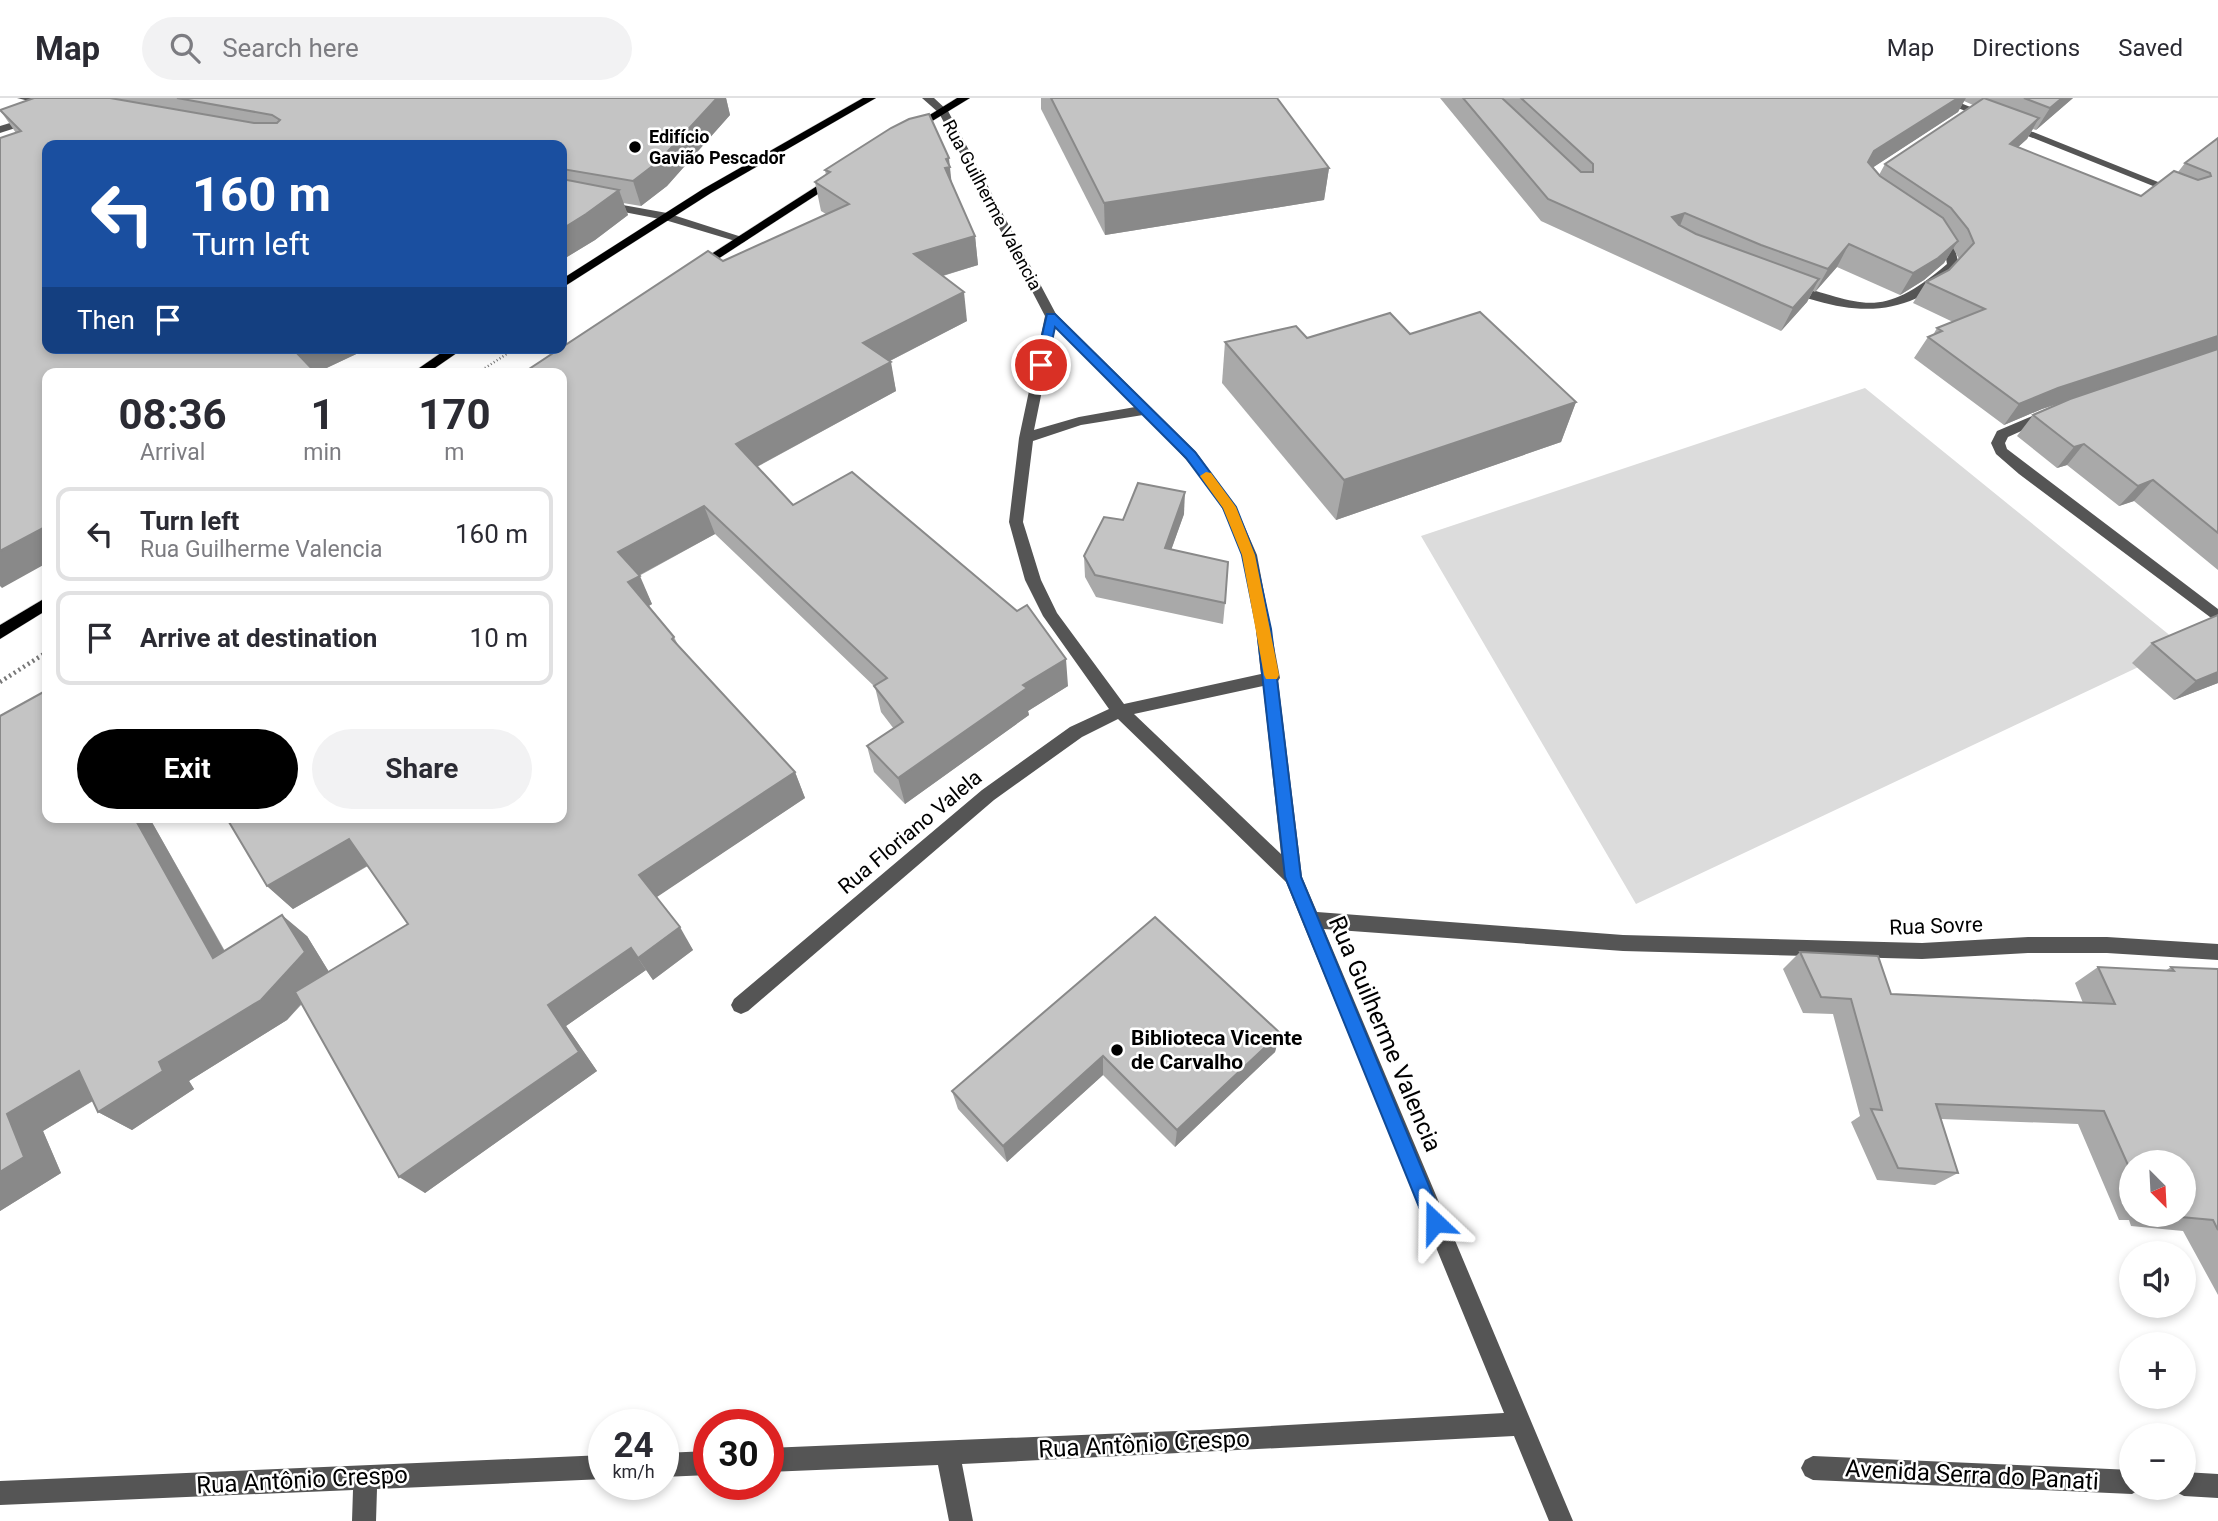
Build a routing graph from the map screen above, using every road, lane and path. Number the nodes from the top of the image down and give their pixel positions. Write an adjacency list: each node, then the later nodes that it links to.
1 (22, 98): 7 (street)
2 (871, 98): 12 (main road)
3 (927, 98): 6 (street, Rua Guilherme Valencia)
4 (965, 98): 6 (main road)
5 (1938, 98): 10 (street)
6 (943, 111): 8 (main road); 18 (street, Rua Guilherme Valencia)
7 (0, 130)
8 (898, 138)
9 (849, 170): 14 (main road)
10 (2187, 196)
11 (567, 198): 12 (street)
12 (667, 217): 14 (street); 16 (main road)
13 (1920, 225): 17 (street)
14 (742, 239): 15 (main road)
15 (684, 275)
16 (567, 281)
17 (1782, 284)
18 (1051, 316): 24 (street, Rua Guilherme Valencia); 25 (street, Rua Guilherme Valencia)
19 (448, 354): 21 (main road)
20 (507, 354): 22 (path)
21 (426, 368)
22 (486, 368)
23 (2061, 409): 27 (street)
24 (1145, 411): 25 (street); 30 (street, Rua Guilherme Valencia)
25 (1026, 438): 32 (street, Rua Guilherme Valencia)
26 (42, 606): 28 (main road)
27 (2218, 617)
28 (0, 633)
29 (42, 655): 31 (path)
30 (1272, 678): 32 (street, Rua Floriano Valela); 33 (street, Rua Guilherme Valencia)
31 (0, 682)
32 (1120, 711): 33 (street, Rua Guilherme Valencia); 36 (street, Rua Floriano Valela)
33 (1293, 877): 34 (street, Rua Guilherme Valencia)
34 (1309, 920): 35 (street, Rua Sovre); 37 (street, Rua Guilherme Valencia)
35 (2218, 952)
36 (741, 1005)
37 (1518, 1424): 38 (street, Rua Antônio Crespo); 49 (street, Rua Guilherme Valencia)
38 (948, 1452): 39 (street, Rua Antônio Crespo); 48 (street)
39 (784, 1459)
40 (588, 1468): 42 (street, Rua Antônio Crespo)
41 (1813, 1468): 43 (street, Avenida Serra do Panati)
42 (366, 1477): 46 (street, Rua Antônio Crespo); 47 (street)
43 (2119, 1481)
44 (2196, 1485): 45 (street)
45 (2218, 1486)
46 (0, 1493)
47 (365, 1521)
48 (961, 1521)
49 (1561, 1521)

